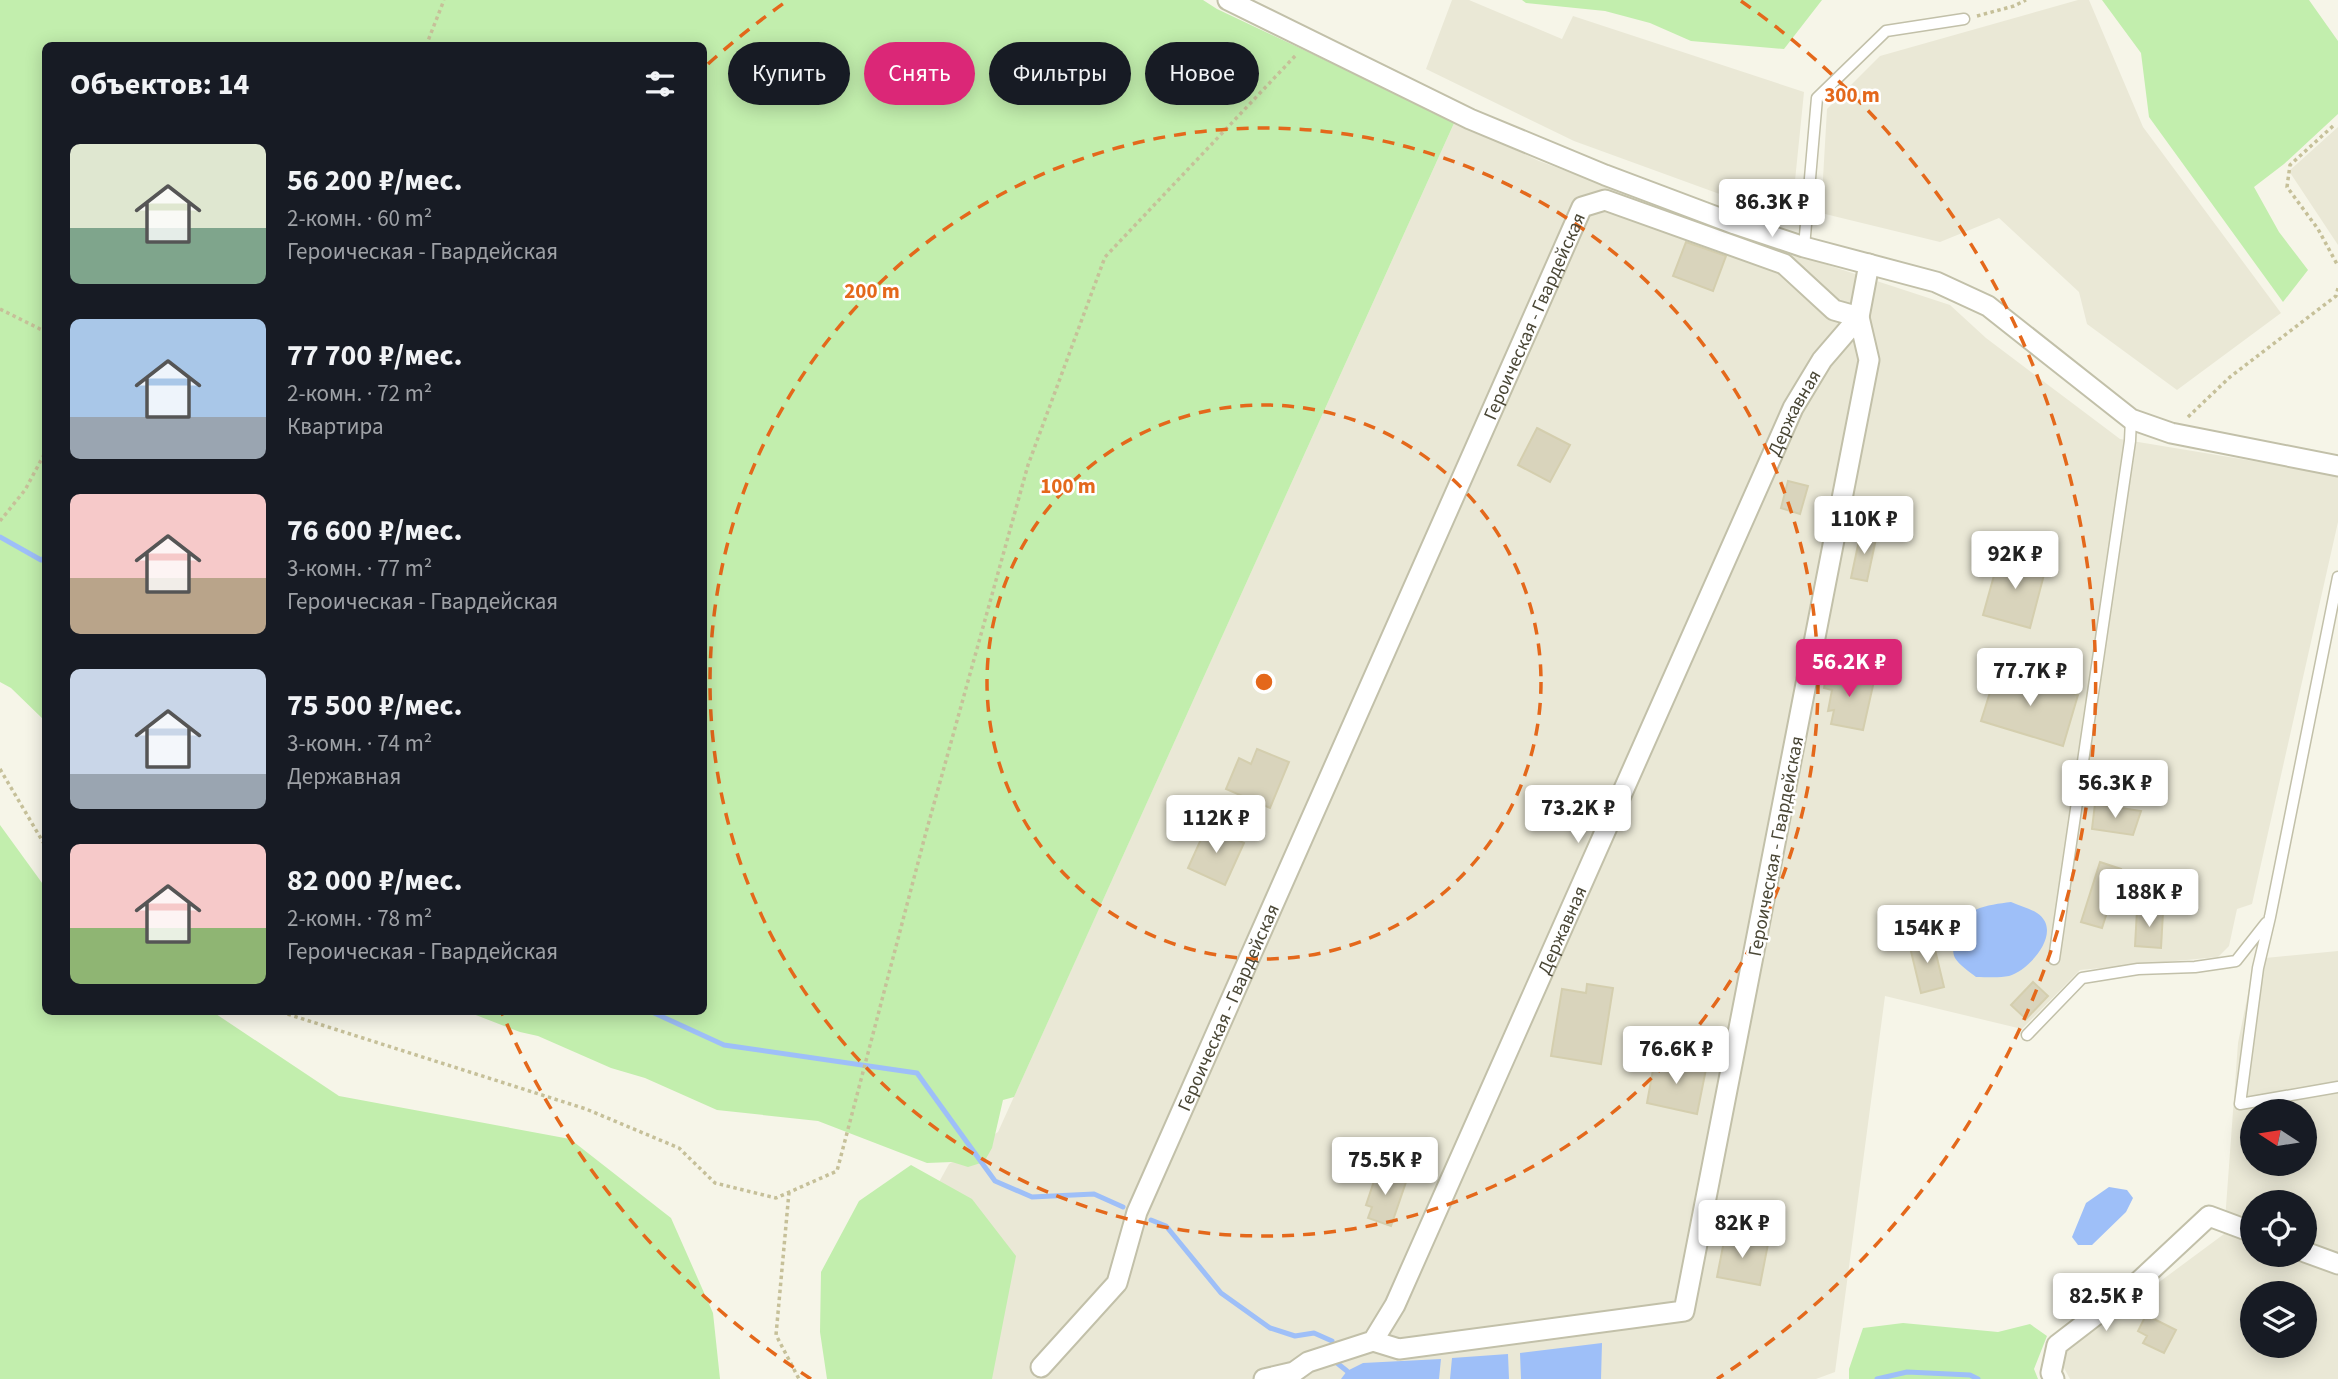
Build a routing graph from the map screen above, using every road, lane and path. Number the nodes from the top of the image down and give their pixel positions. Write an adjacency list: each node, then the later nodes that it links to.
1 (444, 0): 6 (path)
2 (1228, 0): 5 (street)
3 (2026, 0): 4 (path)
4 (1965, 19): 8 (lane)
5 (1310, 40): 8 (street); 28 (path)
6 (428, 42)
7 (2333, 126): 10 (path)
8 (1804, 247): 9 (street)
9 (1869, 264): 13 (street); 15 (street)
10 (2338, 266)
11 (2338, 288): 16 (path)
12 (0, 309): 14 (path)
13 (1859, 317): 32 (street, Державная); 32 (street, Героическая - Гвардейская); 33 (street, Героическая - Гвардейская)
14 (42, 330)
15 (2131, 419): 16 (street); 24 (lane)
16 (2171, 433): 18 (street)
17 (42, 458): 19 (path)
18 (2338, 466)
19 (0, 521)
20 (2338, 577): 23 (lane)
21 (0, 769): 22 (path)
22 (42, 840)
23 (2270, 917): 26 (lane); 27 (lane)
24 (2054, 959)
25 (290, 1015): 28 (path)
26 (2027, 1035)
27 (2338, 1087)
28 (789, 1192): 35 (path)
29 (2240, 1228): 37 (street)
30 (2317, 1256): 31 (street)
31 (2338, 1264)
32 (1373, 1341): 34 (street)
33 (1041, 1367)
34 (1298, 1376): 36 (street)
35 (799, 1379)
36 (1264, 1379)
37 (2054, 1379)

